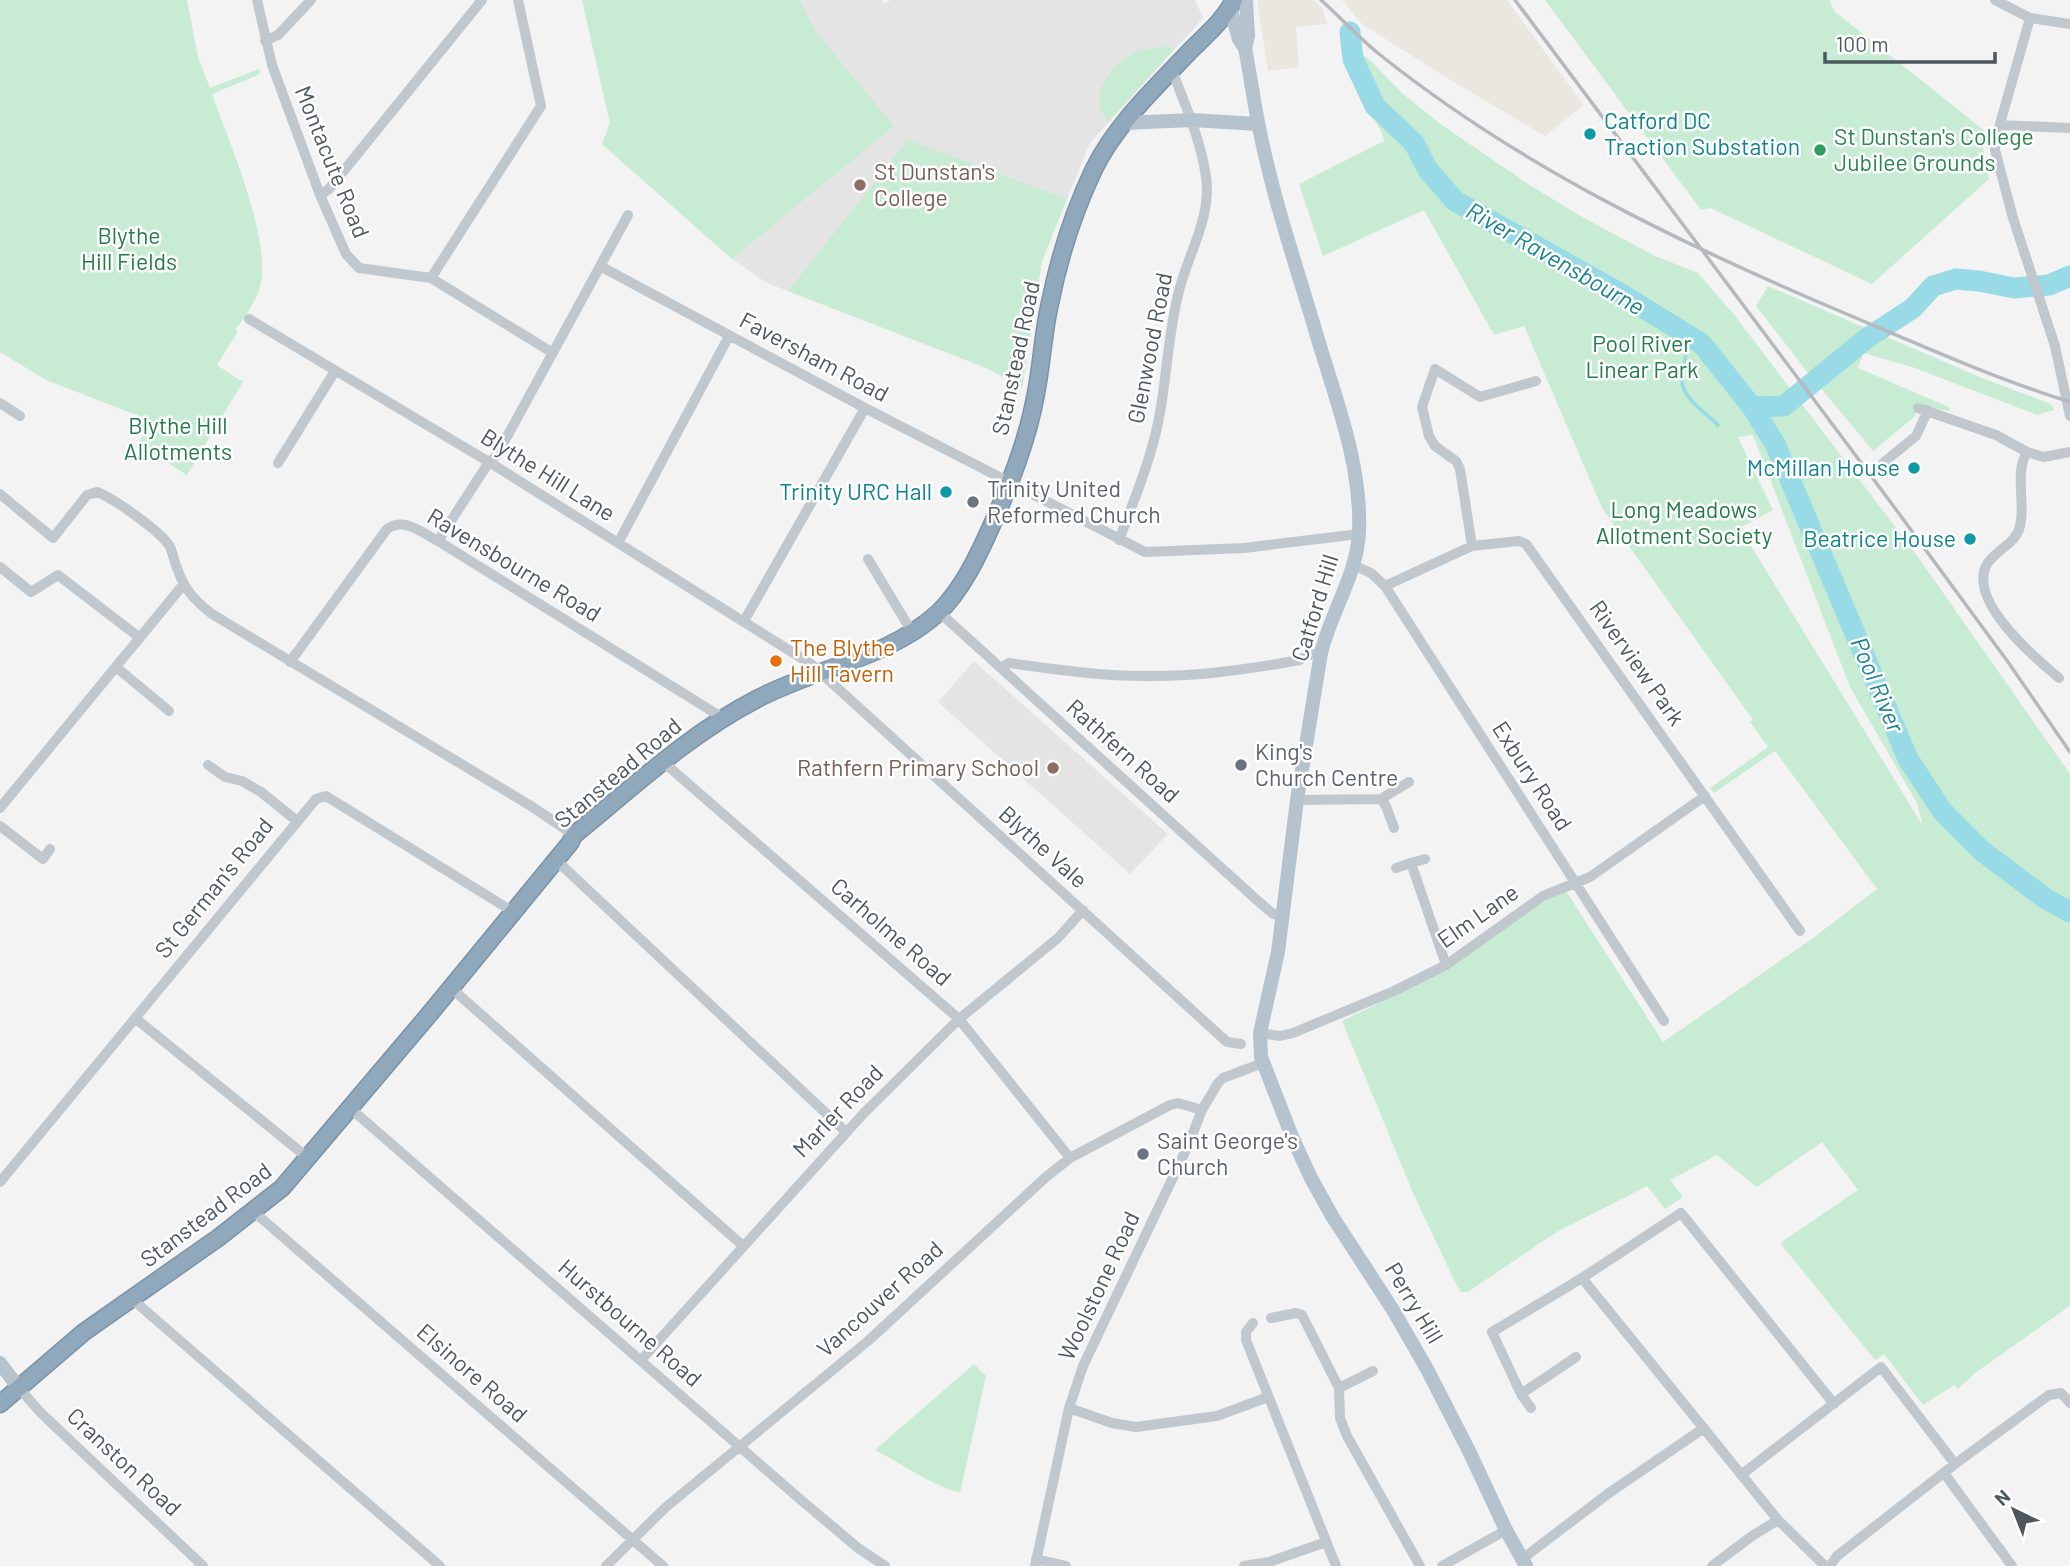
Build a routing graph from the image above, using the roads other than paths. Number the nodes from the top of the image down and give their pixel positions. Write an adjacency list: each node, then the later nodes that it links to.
1 (257, 0): 10 (street, Montacute Road)
2 (311, 0): 10 (street)
3 (482, 0): 18 (street)
4 (518, 0): 21 (street)
5 (1246, 0): 11 (main road, Catford Hill)
6 (1995, 0): 8 (street)
7 (1232, 4): 11 (main road, Catford Hill); 12 (highway, Stanstead Road)
8 (2030, 18): 9 (street); 16 (street)
9 (2070, 24)
10 (265, 41): 18 (street, Montacute Road)
11 (1245, 48): 15 (main road, Catford Hill)
12 (1172, 70): 13 (street, Glenwood Road); 14 (highway, Stanstead Road)
13 (1192, 120): 14 (main road); 15 (main road); 39 (street, Glenwood Road)
14 (1125, 123): 36 (highway, Stanstead Road)
15 (1258, 124): 38 (main road, Catford Hill)
16 (2000, 125): 17 (street); 30 (street)
17 (2070, 128)
18 (320, 195): 21 (street, Montacute Road)
19 (628, 215): 20 (street)
20 (600, 266): 23 (street, Faversham Road); 24 (street)
21 (431, 278): 24 (street, Montacute Road)
22 (249, 319): 25 (street, Blythe Hill Lane)
23 (729, 336): 28 (street, Faversham Road); 41 (street)
24 (553, 353): 34 (street)
25 (335, 371): 33 (street); 34 (street, Blythe Hill Lane)
26 (1536, 381): 42 (street)
27 (0, 403): 29 (street)
28 (865, 408): 36 (street, Faversham Road); 49 (street)
29 (20, 416)
30 (2070, 416)
31 (2026, 452): 32 (street); 35 (street); 57 (street)
32 (2070, 452)
33 (278, 463)
34 (489, 463): 40 (street); 41 (street, Blythe Hill Lane)
35 (1883, 463)
36 (1010, 483): 39 (street, Faversham Road); 48 (highway, Stanstead Road)
37 (0, 494): 46 (street)
38 (1359, 534): 39 (street, Faversham Road); 44 (main road, Catford Hill)
39 (1119, 540)
40 (438, 541): 53 (street, Ravensbourne Road); 59 (street, Ravensbourne Road)
41 (618, 543): 49 (street, Blythe Hill Lane)
42 (1472, 546): 47 (street, Riverview Park); 63 (street, Riverview Park)
43 (868, 559): 50 (street)
44 (1353, 565): 47 (street, Exbury Road); 52 (main road, Catford Hill)
45 (0, 568): 51 (street)
46 (183, 585): 51 (street); 53 (street)
47 (1385, 586): 76 (street, Exbury Road)
48 (939, 612): 50 (highway, Stanstead Road); 55 (street, Rathfern Road)
49 (744, 621): 56 (street, Blythe Hill Lane)
50 (912, 632): 56 (highway, Stanstead Road)
51 (140, 638): 54 (street)
52 (1321, 653): 55 (street); 65 (main road, Catford Hill)
53 (290, 662): 70 (street)
54 (117, 667): 58 (street); 66 (street)
55 (1001, 668): 79 (street, Rathfern Road)
56 (822, 672): 59 (highway, Stanstead Road); 77 (street, Blythe Vale)
57 (2059, 678)
58 (169, 711)
59 (723, 718): 60 (highway, Stanstead Road)
60 (662, 761): 70 (highway, Stanstead Road); 84 (street, Carholme Road)
61 (208, 765): 67 (street)
62 (1409, 782): 64 (street)
63 (1705, 796): 76 (street, Elm Lane); 80 (street, Riverview Park)
64 (1381, 799): 65 (street); 69 (street)
65 (1297, 800): 79 (main road, Catford Hill)
66 (0, 808)
67 (297, 821): 78 (street, St German's Road); 83 (street, St German's Road)
68 (0, 826): 71 (street)
69 (1394, 828)
70 (574, 835): 73 (highway, Stanstead Road)
71 (51, 849)
72 (1425, 859): 74 (street)
73 (556, 860): 78 (highway, Stanstead Road); 91 (street)
74 (1411, 863): 75 (street); 81 (street)
75 (1396, 868)
76 (1575, 883): 81 (street, Elm Lane); 85 (street, Exbury Road)
77 (1083, 910): 84 (street, Marler Road); 87 (street, Blythe Vale)
78 (512, 911): 82 (highway, Stanstead Road)
79 (1282, 915): 86 (main road, Catford Hill)
80 (1800, 931)
81 (1446, 965): 86 (street, Elm Lane)
82 (450, 987): 89 (highway, Stanstead Road); 96 (street)
83 (135, 1018): 92 (street); 94 (street, St German's Road)
84 (959, 1019): 91 (street, Marler Road); 93 (street, Carholme Road)
85 (1664, 1021)
86 (1260, 1032): 88 (main road, Catford Hill)
87 (1241, 1044)
88 (1263, 1063): 90 (street, Woolstone Road); 120 (main road, Perry Hill)
89 (350, 1108): 92 (highway, Stanstead Road); 102 (street, Hurstbourne Road)
90 (1202, 1110): 93 (street, Vancouver Road); 112 (street, Woolstone Road)
91 (846, 1132): 96 (street, Marler Road)
92 (308, 1158): 95 (highway, Stanstead Road)
93 (1070, 1158): 115 (street, Vancouver Road)
94 (0, 1182)
95 (254, 1212): 98 (highway, Stanstead Road); 121 (street, Elsinore Road)
96 (742, 1245): 102 (street, Marler Road)
97 (1582, 1278): 107 (street); 111 (street); 114 (street)
98 (132, 1300): 105 (highway, Stanstead Road); 126 (street)
99 (1271, 1318): 106 (street)
100 (1253, 1323): 108 (street)
101 (1576, 1357): 107 (street)
102 (641, 1360): 115 (street, Hurstbourne Road)
103 (0, 1363): 105 (main road)
104 (1373, 1371): 106 (street)
105 (18, 1387): 110 (highway, Stanstead Road); 125 (street, Cranston Road)
106 (1339, 1388): 133 (street)
107 (1521, 1394): 113 (street)
108 (1268, 1397): 112 (street); 122 (street)
109 (2070, 1403): 116 (street)
110 (0, 1404)
111 (1834, 1404): 116 (street); 118 (street)
112 (1069, 1408): 123 (street, Woolstone Road)
113 (1531, 1408)
114 (1704, 1428): 118 (street); 124 (street)
115 (740, 1445): 121 (street, Vancouver Road); 129 (street, Hurstbourne Road)
116 (1955, 1464): 117 (street)
117 (1944, 1473): 136 (street); 137 (street)
118 (1741, 1475): 119 (street)
119 (1778, 1520): 135 (street); 136 (street)
120 (1506, 1530): 124 (main road, Perry Hill); 134 (street)
121 (632, 1539): 127 (street, Vancouver Road); 128 (street, Elsinore Road)
122 (1326, 1542): 131 (street); 132 (street)
123 (1036, 1563): 130 (street)
124 (1524, 1563)
125 (203, 1566)
126 (440, 1566)
127 (606, 1566)
128 (663, 1566)
129 (885, 1566)
130 (1066, 1566)
131 (1244, 1566)
132 (1336, 1566)
133 (1420, 1566)
134 (1442, 1566)
135 (1712, 1566)
136 (1828, 1566)
137 (2012, 1566)

